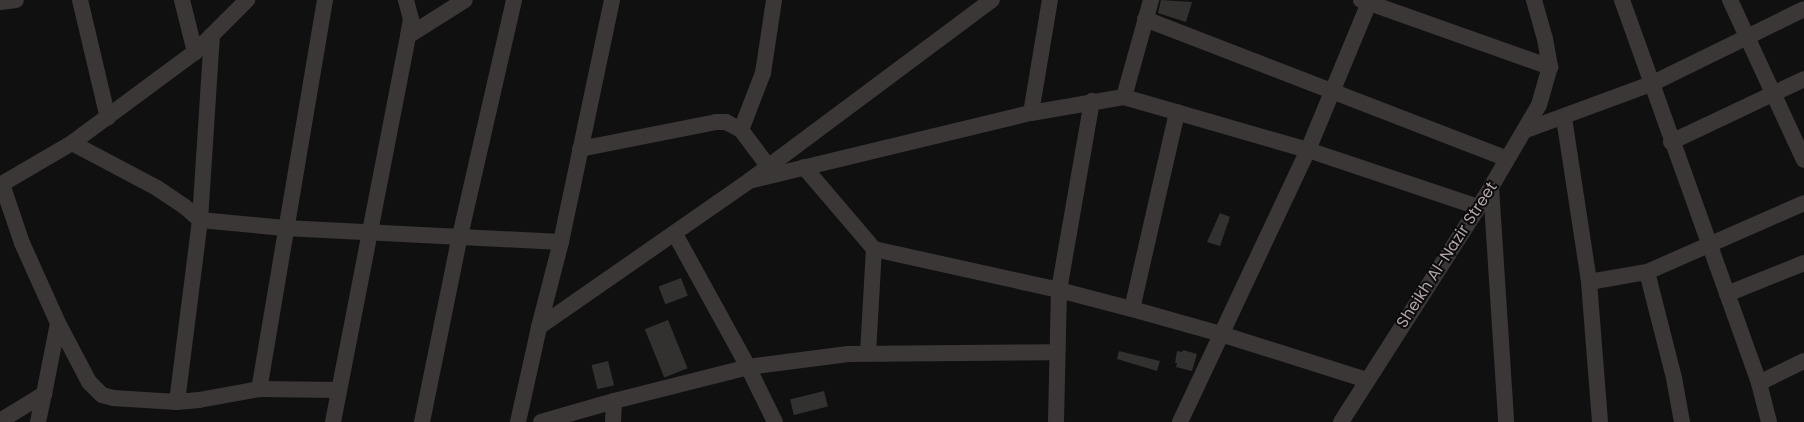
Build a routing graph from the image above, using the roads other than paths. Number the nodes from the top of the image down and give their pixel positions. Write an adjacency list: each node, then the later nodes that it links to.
1 (16, 0): 18 (street)
2 (80, 0): 37 (street)
3 (182, 0): 27 (street)
4 (247, 0): 24 (street)
5 (325, 0): 55 (street)
6 (406, 0): 25 (street)
7 (465, 0): 25 (street)
8 (514, 0): 58 (street)
9 (612, 0): 43 (street)
10 (774, 0): 39 (street)
11 (992, 0): 20 (street)
12 (1050, 0): 36 (street)
13 (1152, 0): 23 (street)
14 (1406, 0): 22 (street)
15 (1534, 0): 28 (street)
16 (1622, 0): 30 (street)
17 (1730, 0): 26 (street)
18 (0, 2)
19 (1365, 2): 22 (street); 31 (street)
20 (970, 7): 47 (street)
21 (1804, 9): 26 (street)
22 (1407, 17): 28 (street)
23 (1145, 19): 31 (street); 33 (street)
24 (212, 34): 27 (street); 54 (street)
25 (408, 36): 56 (street)
26 (1747, 37): 30 (street); 32 (street)
27 (195, 52): 37 (street)
28 (1550, 67): 40 (street, Sheikh Al-Nazir Street)
29 (1804, 79): 32 (street)
30 (1651, 84): 38 (street); 41 (street)
31 (1334, 92): 44 (street); 45 (street)
32 (1773, 93): 41 (street); 46 (street)
33 (1124, 97): 34 (street); 35 (street)
34 (1092, 101): 36 (street); 65 (street)
35 (1177, 112): 44 (street); 67 (street)
36 (1031, 113): 48 (street)
37 (108, 118): 42 (street)
38 (1564, 118): 40 (street); 64 (street)
39 (741, 130): 43 (street); 47 (street)
40 (1526, 130): 45 (street, Sheikh Al-Nazir Street)
41 (1671, 142): 60 (street)
42 (72, 143): 50 (street); 54 (street)
43 (580, 149): 59 (street)
44 (1308, 150): 53 (street); 70 (street)
45 (1507, 159): 51 (street, Sheikh Al-Nazir Street)
46 (1804, 160)
47 (768, 166): 49 (street)
48 (804, 167): 49 (street); 61 (street)
49 (749, 181): 57 (street)
50 (1, 184): 68 (street)
51 (1491, 187): 53 (street, Sheikh Al-Nazir Street); 93 (street)
52 (1804, 203): 60 (street)
53 (1478, 207): 75 (street, Sheikh Al-Nazir Street)
54 (200, 220): 55 (street); 81 (street)
55 (285, 228): 56 (street); 77 (street)
56 (370, 232): 58 (street); 78 (street)
57 (675, 234): 69 (street); 74 (street)
58 (460, 236): 59 (street); 85 (street)
59 (561, 242): 69 (street)
60 (1709, 246): 63 (street); 66 (street)
61 (874, 249): 65 (street); 72 (street)
62 (1804, 263): 66 (street)
63 (1647, 272): 64 (street); 95 (street)
64 (1589, 282): 94 (street)
65 (1059, 290): 67 (street); 71 (street)
66 (1727, 294): 76 (street)
67 (1132, 309): 70 (street)
68 (58, 323): 79 (street); 81 (street)
69 (539, 326): 86 (street)
70 (1221, 334): 75 (street); 91 (street)
71 (1057, 352): 72 (street); 90 (street)
72 (868, 354): 74 (street)
73 (1804, 361): 76 (street)
74 (748, 368): 80 (street); 89 (street)
75 (1367, 380): 92 (street, Sheikh Al-Nazir Street)
76 (1759, 383): 96 (street)
77 (259, 389): 78 (street); 81 (street)
78 (339, 390): 84 (street)
79 (44, 394): 82 (street); 83 (street)
80 (614, 401): 87 (street); 88 (street)
81 (177, 402)
82 (0, 421)
83 (38, 422)
84 (333, 422)
85 (422, 422)
86 (518, 422)
87 (542, 422)
88 (613, 422)
89 (775, 422)
90 (1056, 422)
91 (1180, 422)
92 (1340, 422)
93 (1506, 422)
94 (1600, 422)
95 (1682, 422)
96 (1768, 422)

